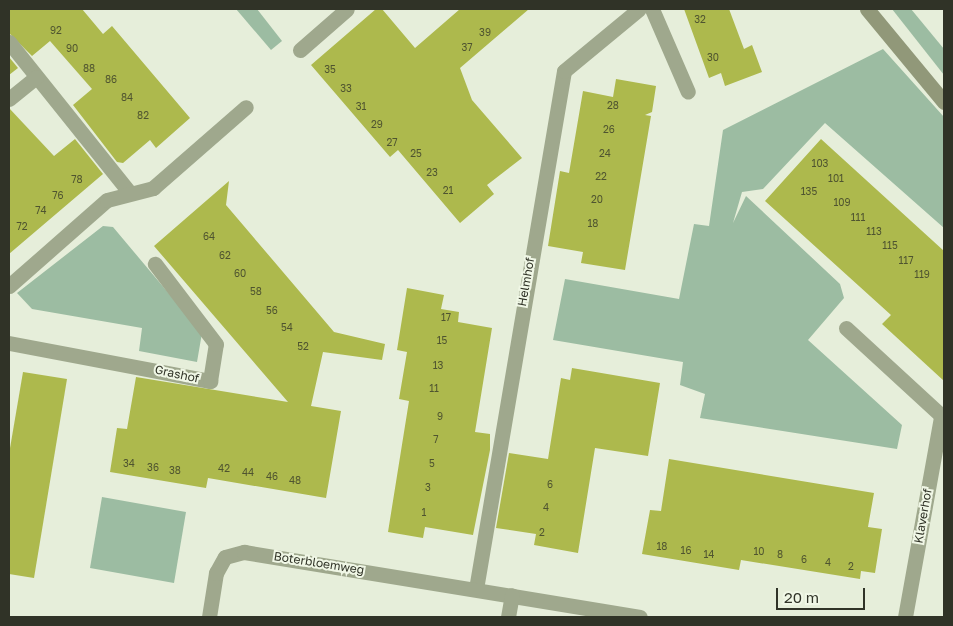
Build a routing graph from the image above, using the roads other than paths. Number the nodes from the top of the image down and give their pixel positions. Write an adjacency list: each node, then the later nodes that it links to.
1 (346, 9): 6 (street)
2 (639, 9): 18 (street, Helmhof)
3 (652, 9): 8 (street)
4 (867, 9): 10 (street)
5 (9, 42): 7 (street)
6 (300, 50)
7 (36, 77): 9 (street); 12 (street)
8 (688, 92)
9 (9, 99)
10 (944, 102)
11 (246, 107): 12 (street)
12 (129, 192): 14 (street)
13 (155, 264): 16 (street, Grashof)
14 (9, 286)
15 (846, 328): 17 (street, Klaverhof)
16 (9, 343)
17 (943, 417): 23 (street, Klaverhof)
18 (476, 589): 19 (street, Boterbloemweg); 20 (street, Boterbloemweg)
19 (512, 595): 21 (street); 22 (street, Boterbloemweg)
20 (209, 617)
21 (508, 617)
22 (640, 617)
23 (905, 617)

